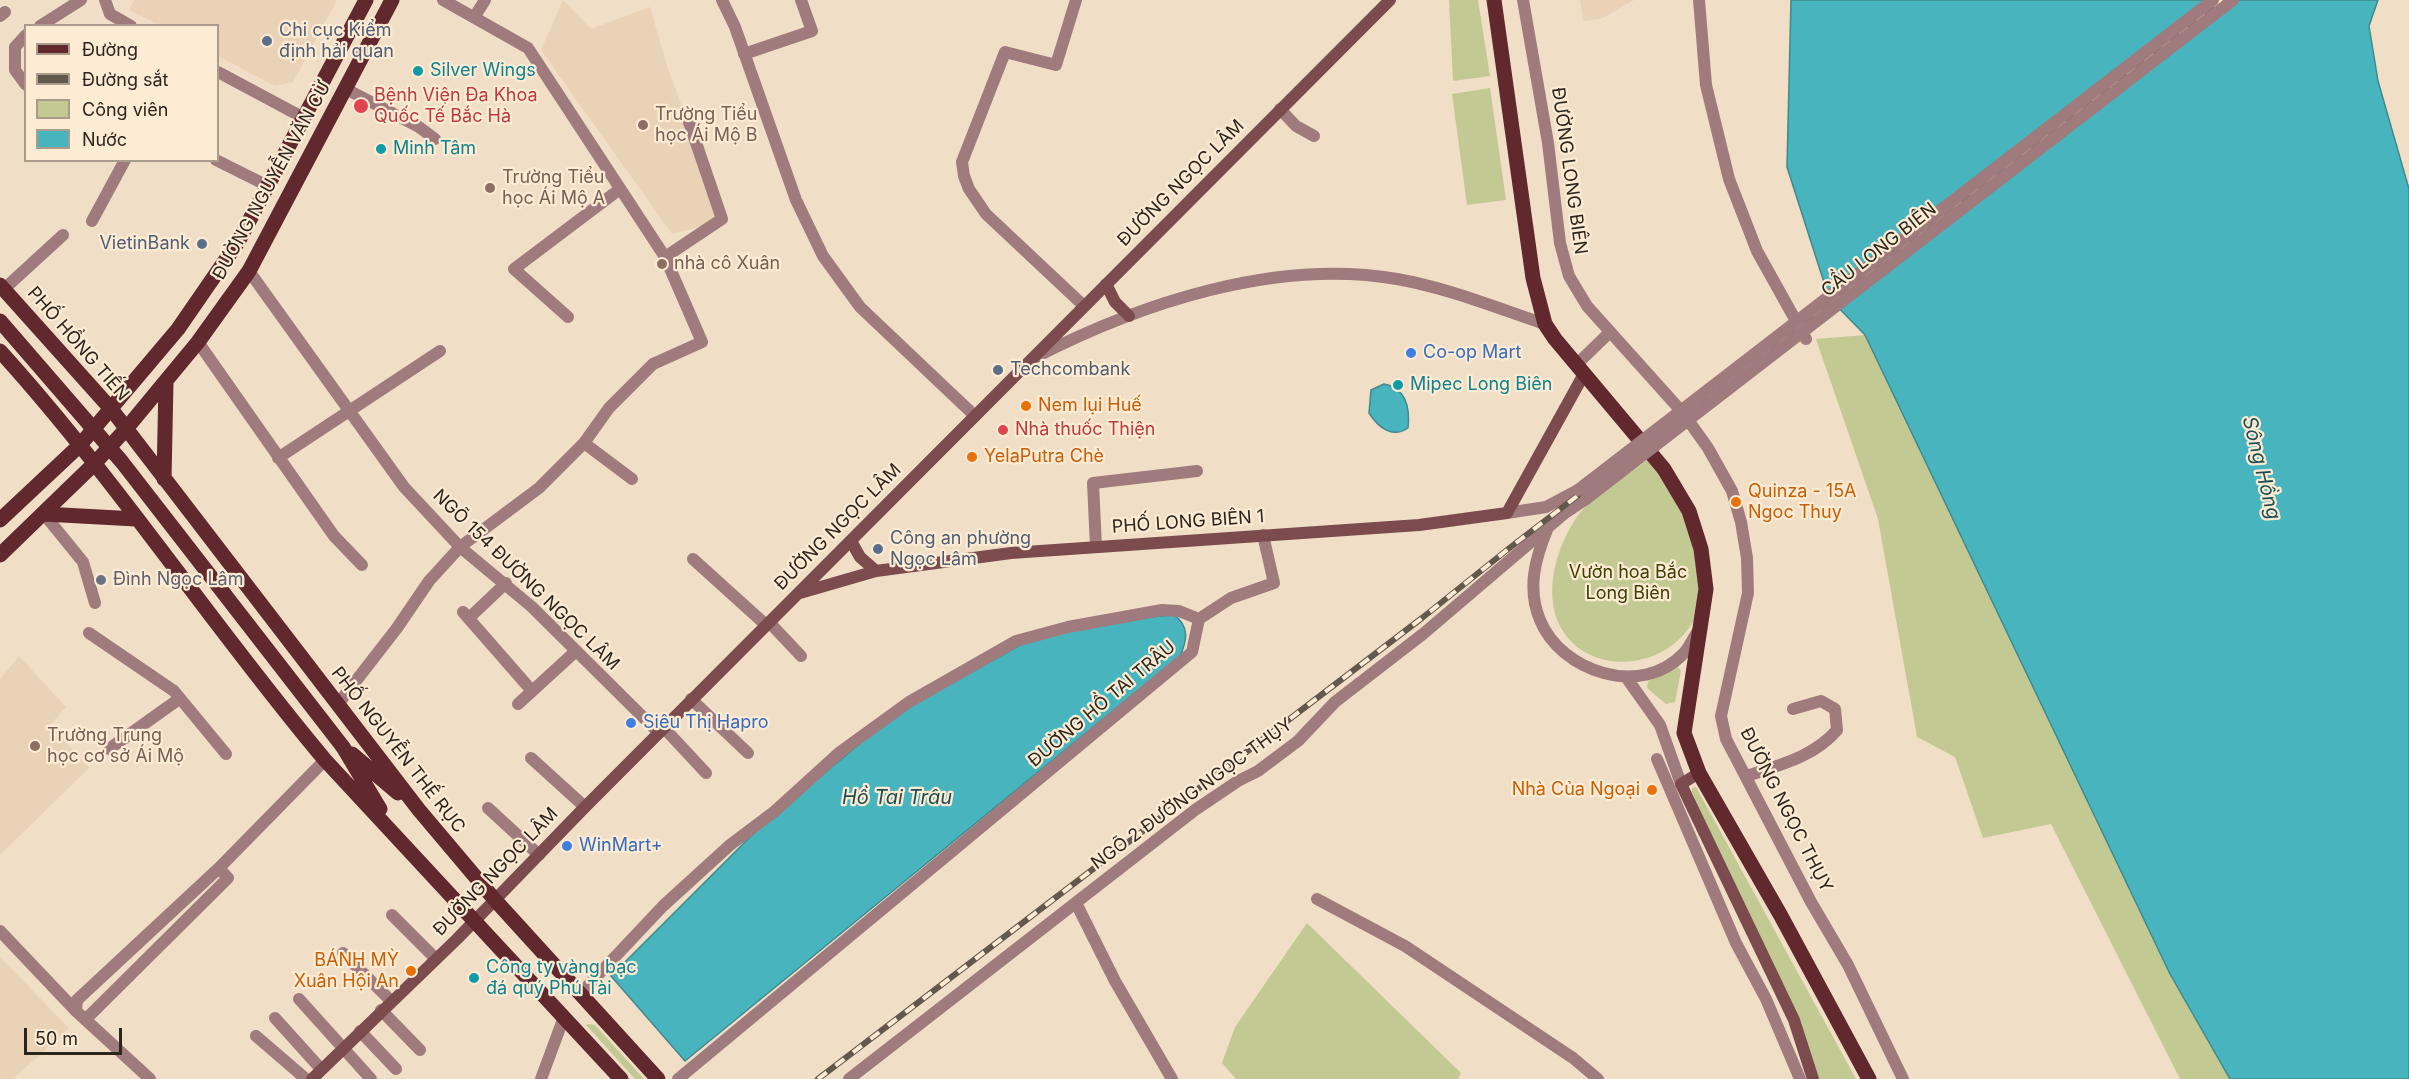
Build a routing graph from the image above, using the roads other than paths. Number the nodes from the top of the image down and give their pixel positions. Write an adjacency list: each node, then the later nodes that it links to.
1 (81, 0): 17 (street)
2 (105, 0): 18 (street)
3 (366, 0): 25 (main road, ĐƯỜNG NGUYỄN VĂN CỪ)
4 (392, 0): 23 (main road, ĐƯỜNG NGUYỄN VĂN CỪ)
5 (443, 0): 16 (street)
6 (485, 0): 16 (street)
7 (722, 0): 20 (street)
8 (801, 0): 20 (street)
9 (1076, 0): 39 (street)
10 (1390, 0): 24 (main road, ĐƯỜNG NGỌC LÂM)
11 (1494, 0): 43 (main road)
12 (1524, 0): 44 (street, ĐƯỜNG LONG BIÊN)
13 (1699, 0): 45 (street)
14 (2212, 0): 64 (street, CẦU LONG BIÊN, bridge)
15 (2233, 0): 64 (street, CẦU LONG BIÊN, bridge)
16 (476, 16): 32 (street)
17 (43, 24)
18 (128, 24)
19 (24, 37): 22 (street)
20 (744, 54): 55 (street)
21 (219, 73): 25 (street)
22 (24, 82)
23 (346, 89): 28 (street); 36 (main road, ĐƯỜNG NGUYỄN VĂN CỪ)
24 (1280, 109): 27 (street); 37 (main road, ĐƯỜNG NGỌC LÂM)
25 (304, 118): 31 (main road, ĐƯỜNG NGUYỄN VĂN CỪ)
26 (689, 122): 35 (street)
27 (1314, 136)
28 (435, 139)
29 (124, 162): 33 (street)
30 (219, 162): 31 (street)
31 (266, 185): 52 (main road, ĐƯỜNG NGUYỄN VĂN CỪ)
32 (620, 189): 35 (street); 41 (street)
33 (92, 221)
34 (63, 235): 38 (street)
35 (665, 257): 57 (street)
36 (249, 271): 46 (main road, ĐƯỜNG NGUYỄN VĂN CỪ); 53 (street, NGÕ 154 ĐƯỜNG NGỌC LÂM)
37 (1106, 284): 39 (main road, ĐƯỜNG NGỌC LÂM); 40 (main road)
38 (2, 287): 52 (main road, PHỐ HỒNG TIẾN)
39 (1084, 306): 49 (main road, ĐƯỜNG NGỌC LÂM)
40 (1129, 316): 43 (street); 49 (street)
41 (568, 317)
42 (0, 321): 97 (main road, bridge)
43 (1545, 324): 50 (main road)
44 (1609, 333): 50 (street); 54 (street, ĐƯỜNG LONG BIÊN)
45 (1806, 339)
46 (198, 342): 51 (main road, ĐƯỜNG NGUYỄN VĂN CỪ); 59 (street)
47 (0, 351): 58 (main road)
48 (440, 351): 53 (street)
49 (1030, 360): 55 (main road, ĐƯỜNG NGỌC LÂM)
50 (1580, 369): 65 (main road); 83 (main road)
51 (166, 382): 56 (main road, ĐƯỜNG NGUYỄN VĂN CỪ); 63 (main road)
52 (112, 410): 56 (main road, PHỐ HỒNG TIẾN); 58 (main road, ĐƯỜNG NGUYỄN VĂN CỪ)
53 (351, 410): 59 (street); 73 (street, NGÕ 154 ĐƯỜNG NGỌC LÂM)
54 (1683, 413): 106 (street, ĐƯỜNG NGỌC THỤY)
55 (975, 416): 71 (main road, ĐƯỜNG NGỌC LÂM)
56 (126, 429): 60 (main road, ĐƯỜNG NGUYỄN VĂN CỪ); 63 (main road, PHỐ NGUYỄN THẾ RỤC)
57 (584, 443): 62 (street); 73 (street)
58 (80, 445): 60 (main road); 68 (main road, ĐƯỜNG NGUYỄN VĂN CỪ)
59 (278, 458): 76 (street)
60 (94, 464): 66 (main road, ĐƯỜNG NGUYỄN VĂN CỪ); 67 (main road)
61 (1197, 471): 72 (street)
62 (632, 478)
63 (165, 479): 91 (main road, PHỐ NGUYỄN THẾ RỤC)
64 (1582, 494): 65 (street, PHỐ LONG BIÊN 1); 69 (street, CẦU LONG BIÊN)
65 (1507, 513): 70 (main road, PHỐ LONG BIÊN 1)
66 (44, 514): 67 (main road); 74 (main road, ĐƯỜNG NGUYỄN VĂN CỪ); 80 (street)
67 (136, 519): 103 (main road)
68 (0, 520)
69 (1548, 529): 87 (street); 116 (street, NGÕ 2 ĐƯỜNG NGỌC THỤY)
70 (1263, 535): 72 (main road, PHỐ LONG BIÊN 1); 81 (street)
71 (851, 541): 77 (main road); 79 (main road, ĐƯỜNG NGỌC LÂM)
72 (1096, 546): 77 (main road, PHỐ LONG BIÊN 1)
73 (460, 547): 78 (street, NGÕ 154 ĐƯỜNG NGỌC LÂM); 91 (street)
74 (0, 555)
75 (693, 559): 82 (street)
76 (362, 565)
77 (876, 571): 79 (main road, PHỐ LONG BIÊN 1)
78 (506, 583): 85 (street, NGÕ 154 ĐƯỜNG NGỌC LÂM); 88 (street)
79 (798, 594): 82 (main road, ĐƯỜNG NGỌC LÂM)
80 (96, 603)
81 (1199, 619): 122 (street, ĐƯỜNG HỒ TAI TRÂU); 142 (street, ĐƯỜNG HỒ TAI TRÂU)
82 (767, 624): 86 (street); 90 (main road, ĐƯỜNG NGỌC LÂM)
83 (1702, 626): 87 (street); 96 (main road)
84 (89, 633): 89 (street)
85 (576, 651): 88 (street); 95 (street, NGÕ 154 ĐƯỜNG NGỌC LÂM)
86 (801, 656)
87 (1626, 677): 94 (street)
88 (532, 691): 92 (street)
89 (179, 699): 98 (street); 100 (street)
90 (691, 699): 95 (main road, ĐƯỜNG NGỌC LÂM); 99 (street)
91 (338, 704): 110 (main road, PHỐ NGUYỄN THẾ RỤC)
92 (518, 704)
93 (1793, 709): 106 (street)
94 (1660, 725): 96 (street); 107 (street)
95 (661, 731): 104 (street, NGÕ 154 ĐƯỜNG NGỌC LÂM); 108 (main road, ĐƯỜNG NGỌC LÂM)
96 (1684, 733): 105 (main road)
97 (343, 747): 110 (main road); 111 (main road)
98 (109, 749)
99 (748, 753)
100 (226, 754)
101 (531, 758): 108 (street)
102 (1657, 759): 146 (street)
103 (325, 760): 111 (main road); 113 (street)
104 (706, 773)
105 (1699, 773): 107 (main road); 148 (main road)
106 (1747, 776): 149 (street, ĐƯỜNG NGỌC THỤY)
107 (1682, 784): 147 (main road)
108 (585, 807): 112 (main road, ĐƯỜNG NGỌC LÂM)
109 (488, 808): 112 (street)
110 (419, 810): 115 (main road, PHỐ NGUYỄN THẾ RỤC)
111 (394, 832): 118 (main road)
112 (539, 855): 115 (main road, ĐƯỜNG NGỌC LÂM)
113 (219, 868): 126 (street); 126 (street)
114 (1317, 899): 145 (street)
115 (495, 900): 118 (main road, ĐƯỜNG NGỌC LÂM); 122 (main road, PHỐ NGUYỄN THẾ RỤC)
116 (1076, 903): 143 (street, NGÕ 2 ĐƯỜNG NGỌC THỤY); 144 (street)
117 (392, 915): 121 (street)
118 (476, 920): 121 (main road, ĐƯỜNG NGỌC LÂM); 127 (main road)
119 (0, 931): 126 (street)
120 (343, 953): 124 (street)
121 (436, 959): 124 (main road, ĐƯỜNG NGỌC LÂM)
122 (580, 994): 141 (main road, PHỐ NGUYỄN THẾ RỤC)
123 (299, 999): 131 (street)
124 (391, 1001): 125 (main road, ĐƯỜNG NGỌC LÂM)
125 (381, 1010): 129 (main road, ĐƯỜNG NGỌC LÂM); 132 (street)
126 (81, 1015): 135 (street)
127 (564, 1017): 139 (street); 140 (main road)
128 (275, 1018): 133 (street)
129 (360, 1031): 131 (main road, ĐƯỜNG NGỌC LÂM); 134 (street)
130 (256, 1036): 136 (street)
131 (343, 1048): 133 (main road, ĐƯỜNG NGỌC LÂM); 138 (street)
132 (420, 1050)
133 (321, 1069): 137 (main road, ĐƯỜNG NGỌC LÂM)
134 (396, 1069)
135 (150, 1079)
136 (306, 1079)
137 (312, 1079)
138 (371, 1079)
139 (541, 1079)
140 (621, 1079)
141 (658, 1079)
142 (678, 1079)
143 (849, 1079)
144 (1172, 1079)
145 (1598, 1079)
146 (1800, 1079)
147 (1813, 1079)
148 (1869, 1079)
149 (1903, 1079)

